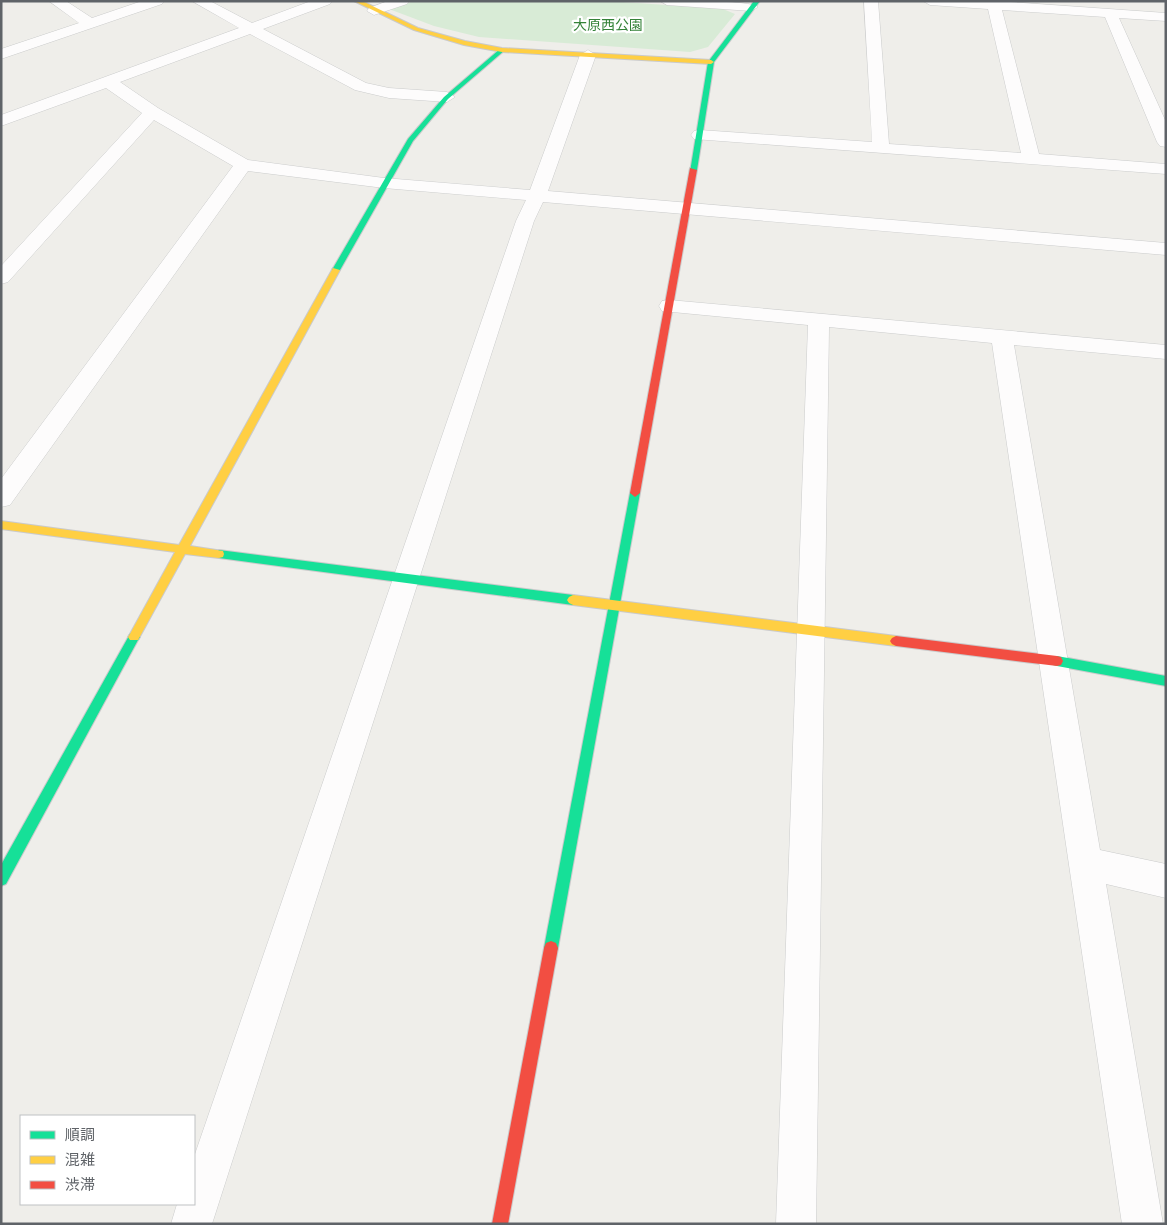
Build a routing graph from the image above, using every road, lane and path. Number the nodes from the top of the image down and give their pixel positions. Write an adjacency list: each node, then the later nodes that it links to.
1 (56, 1): 15 (street)
2 (157, 1): 15 (street)
3 (199, 1): 16 (street)
4 (325, 1): 16 (street)
5 (356, 1): 12 (street)
6 (402, 1): 12 (street)
7 (668, 1): 10 (street)
8 (871, 1): 27 (street)
9 (930, 1): 11 (street)
10 (754, 4): 20 (street)
11 (994, 6): 13 (street); 28 (street)
12 (374, 11): 17 (street)
13 (1110, 13): 14 (street); 26 (street)
14 (1166, 17)
15 (91, 24): 18 (street)
16 (250, 27): 21 (street); 22 (street)
17 (502, 50): 19 (street); 22 (street)
18 (1, 54)
19 (588, 55): 20 (street); 32 (street)
20 (711, 62): 25 (street)
21 (107, 81): 23 (street); 24 (street)
22 (446, 97): 31 (street)
23 (152, 112): 29 (street); 35 (street)
24 (1, 120)
25 (700, 135): 27 (street); 33 (street)
26 (1166, 142)
27 (881, 148): 28 (street)
28 (1032, 159): 30 (street)
29 (243, 164): 31 (street); 40 (street)
30 (1166, 169)
31 (384, 183): 32 (street); 42 (street)
32 (537, 196): 33 (street); 43 (street)
33 (687, 209): 34 (street); 36 (street)
34 (1166, 249)
35 (1, 278)
36 (669, 306): 37 (street); 44 (street)
37 (820, 320): 38 (street); 45 (street)
38 (1002, 337): 39 (street); 46 (street)
39 (1166, 352)
40 (1, 498)
41 (1, 525): 42 (street)
42 (180, 550): 43 (street); 49 (street)
43 (404, 578): 44 (street); 51 (street)
44 (614, 604): 45 (street); 52 (street)
45 (812, 631): 46 (street); 53 (street)
46 (1054, 660): 47 (street); 48 (street)
47 (1166, 681)
48 (1086, 863): 50 (street); 54 (street)
49 (1, 879)
50 (1166, 881)
51 (191, 1224)
52 (500, 1224)
53 (796, 1224)
54 (1143, 1224)

